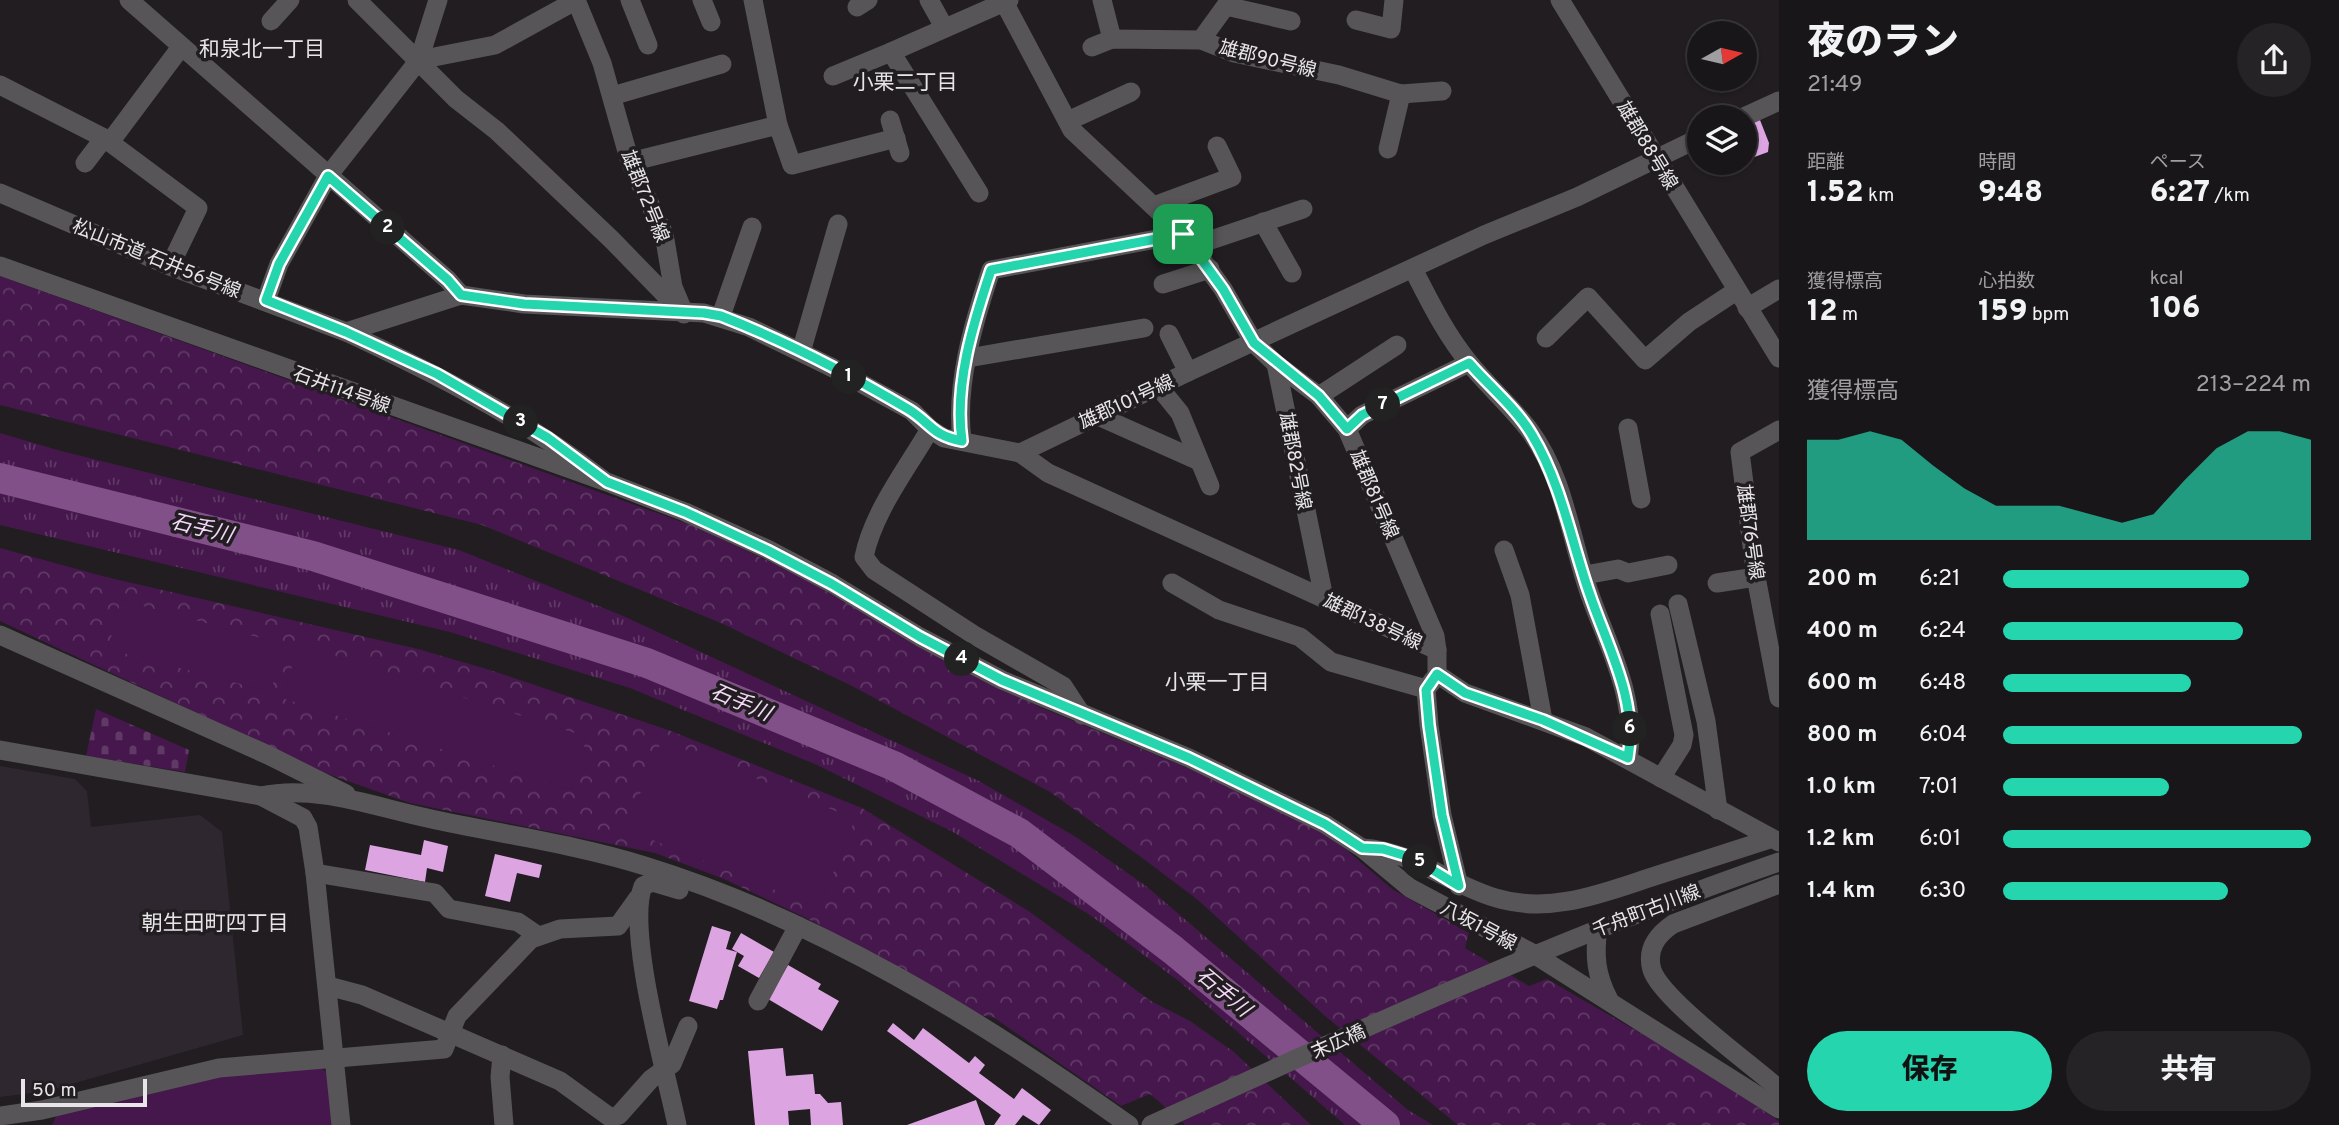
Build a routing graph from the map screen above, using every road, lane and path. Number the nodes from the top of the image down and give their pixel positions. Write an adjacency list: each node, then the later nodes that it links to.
1 (129, 0): 23 (street)
2 (290, 0): 16 (street)
3 (357, 0): 26 (street)
4 (438, 0): 26 (street)
5 (576, 0): 26 (street); 33 (street, 雄郡72号線)
6 (630, 0): 22 (street)
7 (702, 0): 18 (street)
8 (753, 0): 37 (street)
9 (929, 0): 19 (street)
10 (1102, 0): 20 (street)
11 (1394, 0): 15 (street)
12 (1560, 0): 43 (street, 雄郡88号線)
13 (1006, 1): 19 (street); 36 (street)
14 (1228, 3): 17 (street); 21 (street)
15 (1356, 20)
16 (271, 21)
17 (1291, 21)
18 (710, 22)
19 (944, 27): 25 (street)
20 (1112, 38): 21 (street, 雄郡90号線); 24 (street, 雄郡90号線)
21 (1201, 40): 32 (street, 雄郡90号線)
22 (648, 45)
23 (181, 47): 39 (street); 46 (street)
24 (1092, 47)
25 (891, 52): 28 (street); 48 (street)
26 (419, 60): 46 (street); 66 (street)
27 (722, 64): 33 (street)
28 (833, 76)
29 (0, 85): 39 (street)
30 (1442, 91): 32 (street, 雄郡90号線)
31 (1131, 92): 36 (street)
32 (1401, 94): 42 (street)
33 (612, 96): 44 (street, 雄郡72号線)
34 (1779, 101): 35 (street)
35 (1757, 111)
36 (1068, 121): 49 (street)
37 (778, 125): 38 (street); 44 (street)
38 (895, 137)
39 (107, 140): 45 (street); 56 (street)
40 (1687, 143): 43 (street, 雄郡101号線)
41 (1217, 146): 49 (street)
42 (1388, 149)
43 (1657, 157): 58 (street, 雄郡101号線); 62 (street, 雄郡88号線)
44 (630, 162): 66 (street, 雄郡72号線)
45 (85, 163)
46 (328, 176): 63 (street); 64 (street)
47 (0, 193): 56 (street, 松山市道 石井56号線)
48 (979, 193)
49 (1154, 206): 54 (street)
50 (1303, 209): 51 (street)
51 (1263, 222): 54 (street); 59 (street)
52 (838, 224): 74 (street)
53 (752, 227): 67 (street)
54 (1188, 240): 57 (street); 75 (street)
55 (0, 266): 90 (street, 石井114号線)
56 (170, 267): 64 (street, 松山市道 石井56号線)
57 (1210, 268): 60 (street); 72 (street)
58 (1413, 268): 72 (street, 雄郡101号線); 78 (street)
59 (1292, 273)
60 (1163, 284)
61 (1779, 289): 65 (street)
62 (1736, 291): 65 (street, 雄郡88号線); 71 (street)
63 (461, 295): 66 (street); 69 (street)
64 (266, 300): 69 (street, 松山市道 石井56号線)
65 (1747, 308): 76 (street, 雄郡88号線)
66 (684, 314): 67 (street)
67 (721, 316): 74 (street)
68 (1144, 328): 75 (street)
69 (346, 332): 90 (street, 松山市道 石井56号線)
70 (1169, 334): 79 (street)
71 (1546, 338)
72 (1254, 343): 77 (street); 79 (street, 雄郡101号線)
73 (1397, 345): 81 (street)
74 (800, 352): 83 (street)
75 (968, 358): 87 (street)
76 (1779, 358)
77 (1276, 363): 81 (street, 雄郡81号線); 100 (street, 雄郡82号線)
78 (1469, 363): 84 (street); 96 (street)
79 (1188, 372): 80 (street, 雄郡101号線)
80 (1158, 386): 82 (street, 雄郡101号線); 89 (street)
81 (1319, 396): 84 (street, 雄郡81号線)
82 (1096, 415): 88 (street, 雄郡101号線); 89 (street)
83 (930, 429): 87 (street); 108 (street)
84 (1347, 429): 105 (street, 雄郡81号線)
85 (1628, 429): 92 (street)
86 (1779, 430): 97 (street, 雄郡76号線)
87 (962, 441): 88 (street)
88 (1020, 453): 100 (street, 雄郡138号線)
89 (1197, 460): 91 (street)
90 (607, 482): 93 (street, 石井114号線)
91 (1210, 486)
92 (1642, 499)
93 (685, 512): 108 (street, 八坂1号線)
94 (1504, 550): 109 (street)
95 (1668, 565): 96 (street)
96 (1585, 575): 111 (street)
97 (1756, 577): 99 (street); 104 (street, 雄郡76号線)
98 (1172, 583): 106 (street)
99 (1717, 583)
100 (1324, 598): 105 (street, 雄郡138号線)
101 (1678, 604): 115 (street)
102 (1660, 614): 112 (street)
103 (0, 635): 114 (street)
104 (1774, 641): 107 (street, 雄郡76号線)
105 (1437, 650): 106 (street, 雄郡138号線)
106 (1432, 682): 109 (street); 121 (street, 雄郡138号線)
107 (1779, 698)
108 (1082, 715): 117 (street, 八坂1号線)
109 (1543, 720): 111 (street)
110 (0, 750): 113 (street)
111 (1628, 758): 112 (street)
112 (1661, 778): 115 (street)
113 (261, 796): 114 (street); 119 (street)
114 (359, 801): 122 (street)
115 (1718, 810): 116 (street)
116 (1775, 840): 121 (street)
117 (1362, 848): 121 (street); 127 (street, 八坂1号線)
118 (1779, 862): 125 (street, 千舟町古川線)
119 (315, 873): 126 (street); 128 (street)
120 (1779, 884): 136 (street)
121 (1459, 886)
122 (730, 895): 123 (street); 124 (street)
123 (638, 898): 126 (street); 135 (street)
124 (798, 926): 129 (street); 144 (street)
125 (1598, 928): 127 (street, 千舟町古川線); 130 (street)
126 (537, 935): 132 (street)
127 (1523, 958): 130 (street, 八坂1号線); 140 (street, 末広橋)
128 (328, 986): 132 (street); 134 (street)
129 (758, 1000)
130 (1610, 1001): 137 (street, 八坂1号線)
131 (688, 1026): 135 (street)
132 (451, 1032): 133 (street); 134 (street)
133 (502, 1055): 135 (street); 142 (street)
134 (334, 1059): 139 (street); 141 (street)
135 (666, 1071): 143 (street)
136 (1779, 1089)
137 (1779, 1109)
138 (0, 1116): 139 (street)
139 (43, 1118)
140 (1157, 1123)
141 (341, 1125)
142 (505, 1125)
143 (677, 1125)
144 (1129, 1125)

